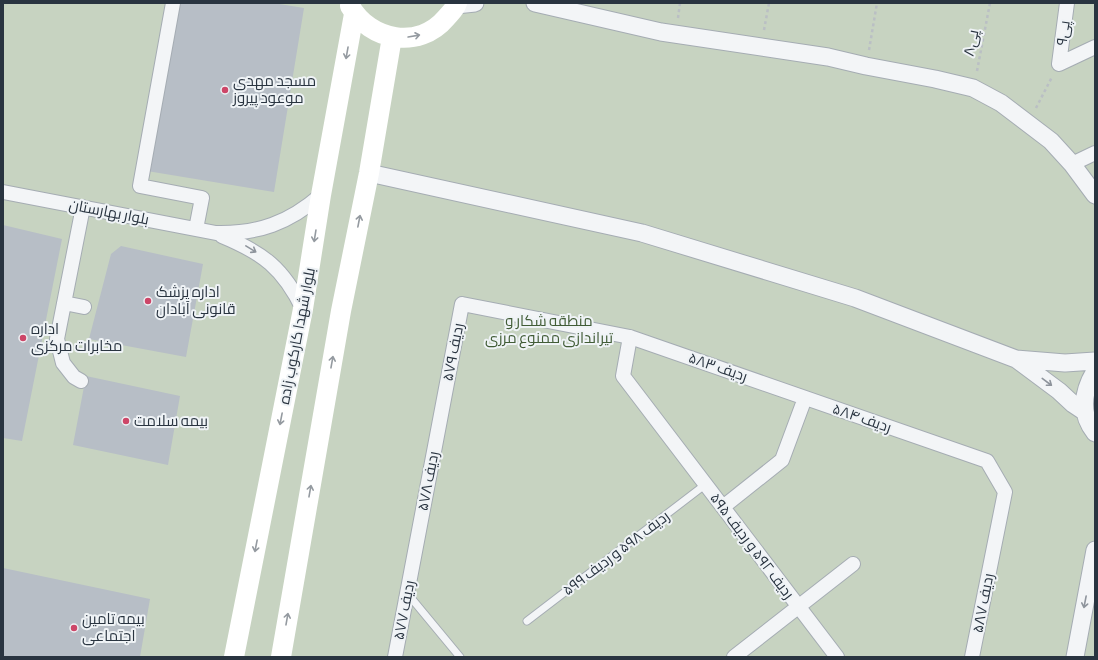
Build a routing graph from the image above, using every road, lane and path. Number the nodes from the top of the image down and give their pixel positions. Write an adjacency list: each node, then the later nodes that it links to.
1 (173, 3): 23 (street)
2 (535, 3): 10 (street)
3 (769, 3): 10 (path)
4 (877, 3): 13 (path)
5 (990, 3): 14 (path, پی۸)
6 (1068, 3): 12 (street, پی۹)
7 (463, 4): 9 (main road, one-way to 7)
8 (351, 9): 9 (main road); 21 (main road, بلوار شهدا کارکوب زاده, one-way to 21)
9 (392, 38): 18 (main road)
10 (762, 47): 13 (street)
11 (1095, 47): 12 (street)
12 (1059, 64): 15 (path)
13 (866, 66): 14 (street)
14 (973, 88): 15 (street)
15 (1028, 123): 17 (street)
16 (1095, 153): 17 (street)
17 (1072, 164): 20 (street)
18 (369, 173): 30 (street); 48 (main road, one-way to 18)
19 (3, 192): 22 (street, بلوار بهارستان)
20 (1095, 195)
21 (321, 196): 24 (street); 28 (main road, بلوار شهدا کارکوب زاده, one-way to 28)
22 (83, 207): 23 (street, بلوار بهارستان); 25 (street)
23 (196, 229): 24 (street, بلوار بهارستان)
24 (216, 233): 28 (street, one-way to 28)
25 (64, 303): 27 (street); 33 (street)
26 (462, 304): 29 (street, ردیف ۵۸۳); 35 (street, ردیف ۵۷۹)
27 (84, 307)
28 (303, 309): 47 (main road, بلوار شهدا کارکوب زاده, one-way to 47)
29 (630, 337): 34 (street, ردیف ۵۸۳); 39 (street, ردیف ۵۹۲ و ردیف ۵۹۵)
30 (1016, 359): 31 (street); 36 (street, one-way to 36)
31 (1095, 361)
32 (1095, 371): 36 (street)
33 (81, 381)
34 (805, 398): 38 (street, ردیف ۵۸۴); 40 (street)
35 (444, 399): 42 (street, ردیف ۵۷۸)
36 (1085, 412): 37 (street)
37 (1095, 433)
38 (987, 461): 53 (street, ردیف ۵۸۷)
39 (706, 484): 40 (street, ردیف ۵۹۲ و ردیف ۵۹۵); 46 (lane, ردیف ۵۹۸ و ردیف ۵۹۹)
40 (723, 507): 45 (street, ردیف ۵۹۲ و ردیف ۵۹۵)
41 (1095, 550): 54 (street, one-way to 54)
42 (413, 564): 44 (street, ردیف ۵۷۷)
43 (853, 564): 45 (street)
44 (407, 593): 49 (street, ردیف ۵۷۷); 50 (lane)
45 (799, 607): 51 (street); 52 (street, ردیف ۵۹۲ و ردیف ۵۹۵)
46 (527, 621)
47 (234, 657)
48 (281, 657)
49 (395, 657)
50 (460, 657)
51 (734, 657)
52 (837, 657)
53 (972, 657)
54 (1075, 657)

